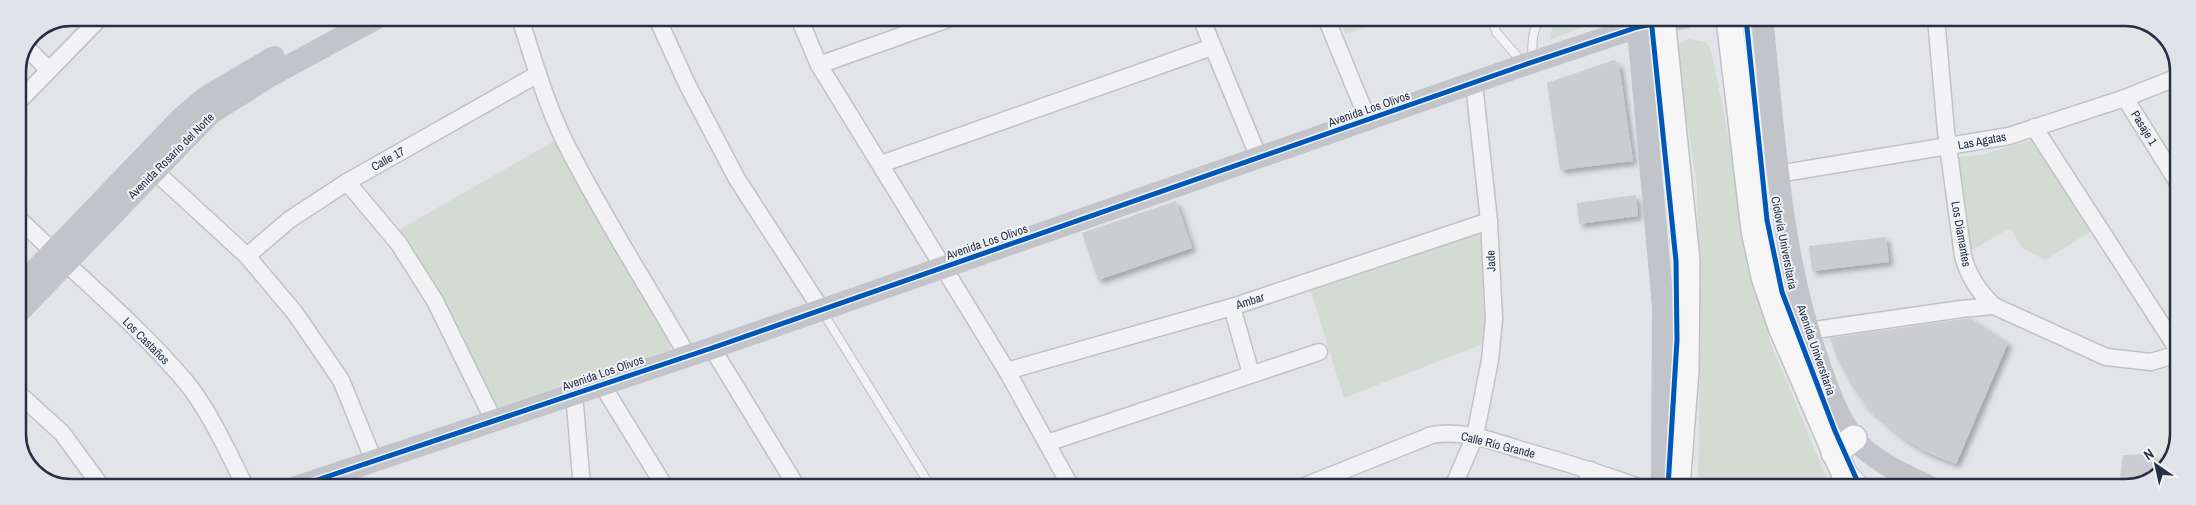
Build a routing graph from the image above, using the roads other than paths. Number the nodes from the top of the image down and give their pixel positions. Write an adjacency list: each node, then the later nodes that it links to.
1 (92, 26): 22 (street)
2 (329, 26): 33 (street, Avenida Rosario del Norte)
3 (361, 26): 33 (street, Avenida Rosario del Norte)
4 (523, 26): 23 (street)
5 (661, 26): 46 (street)
6 (802, 26): 21 (street)
7 (929, 26): 21 (street)
8 (1205, 26): 18 (street)
9 (1329, 26): 28 (street)
10 (1494, 26): 20 (lane)
11 (1535, 26): 20 (lane)
12 (1624, 26): 20 (street, Avenida Los Olivos)
13 (1637, 26): 77 (street)
14 (1669, 26): 78 (main road)
15 (1730, 26): 62 (main road, Avenida Universitaria)
16 (1763, 26): 35 (street, Avenida Universitaria)
17 (1937, 26): 30 (street, Los Diamantes)
18 (1212, 47): 31 (street); 32 (street)
19 (31, 52): 22 (street)
20 (1528, 64): 25 (street, Avenida Los Olivos)
21 (819, 65): 32 (street)
22 (50, 70): 26 (street)
23 (538, 74): 36 (street, Calle 17); 51 (street)
24 (2170, 80): 27 (street, Las Agatas)
25 (1474, 84): 28 (street, Avenida Los Olivos); 37 (street, Jade)
26 (26, 94)
27 (2125, 98): 29 (street, Las Agatas); 34 (street, Pasaje 1)
28 (1368, 120): 31 (street, Avenida Los Olivos)
29 (2034, 127): 30 (street, Las Agatas); 48 (street)
30 (1948, 148): 35 (street, Las Agatas); 44 (street, Los Diamantes)
31 (1258, 158): 41 (street, Avenida Los Olivos)
32 (880, 164): 41 (street)
33 (148, 165): 39 (street); 40 (street, Avenida Rosario del Norte)
34 (2170, 171)
35 (1777, 174): 47 (street, Avenida Universitaria)
36 (347, 182): 39 (street, Calle 17); 58 (street)
37 (1489, 221): 45 (street, Ambar); 59 (street, Jade)
38 (26, 226): 40 (street, Los Castaños)
39 (247, 256): 63 (street)
40 (59, 258): 42 (street, Avenida Rosario del Norte); 43 (street, Avenida Rosario del Norte); 66 (street, Los Castaños)
41 (942, 268): 46 (street, Avenida Los Olivos); 53 (street)
42 (26, 282)
43 (26, 302)
44 (1994, 306): 47 (street); 52 (street, Los Diamantes)
45 (1232, 307): 53 (street, Ambar); 54 (street)
46 (821, 310): 49 (street, Avenida Los Olivos); 71 (lane)
47 (1808, 330): 60 (street, Avenida Universitaria)
48 (2170, 338)
49 (712, 348): 51 (street, Avenida Los Olivos); 70 (street)
50 (1319, 352): 54 (street)
51 (688, 355): 55 (street, Avenida Los Olivos)
52 (2170, 356)
53 (1007, 371): 61 (street)
54 (1251, 374): 61 (street)
55 (601, 383): 56 (street, Avenida Los Olivos); 69 (street)
56 (574, 394): 58 (street, Avenida Los Olivos); 68 (street)
57 (26, 400): 65 (street)
58 (494, 421): 63 (street, Avenida Los Olivos)
59 (1475, 436): 64 (street, Calle Río Grande); 73 (street, Calle Río Grande); 74 (street, Jade)
60 (1854, 438): 62 (main road); 81 (street, Avenida Universitaria)
61 (1047, 443): 72 (street)
62 (1834, 453): 79 (main road, Avenida Universitaria); 80 (lane)
63 (374, 461): 67 (street, Avenida Los Olivos)
64 (1591, 470): 75 (street); 76 (street, Calle Río Grande)
65 (96, 479)
66 (242, 479)
67 (318, 479)
68 (581, 479)
69 (660, 479)
70 (792, 479)
71 (926, 479)
72 (1067, 479)
73 (1324, 479)
74 (1456, 479)
75 (1587, 479)
76 (1616, 479)
77 (1662, 479)
78 (1678, 479)
79 (1846, 479)
80 (1861, 479)
81 (1916, 479)

